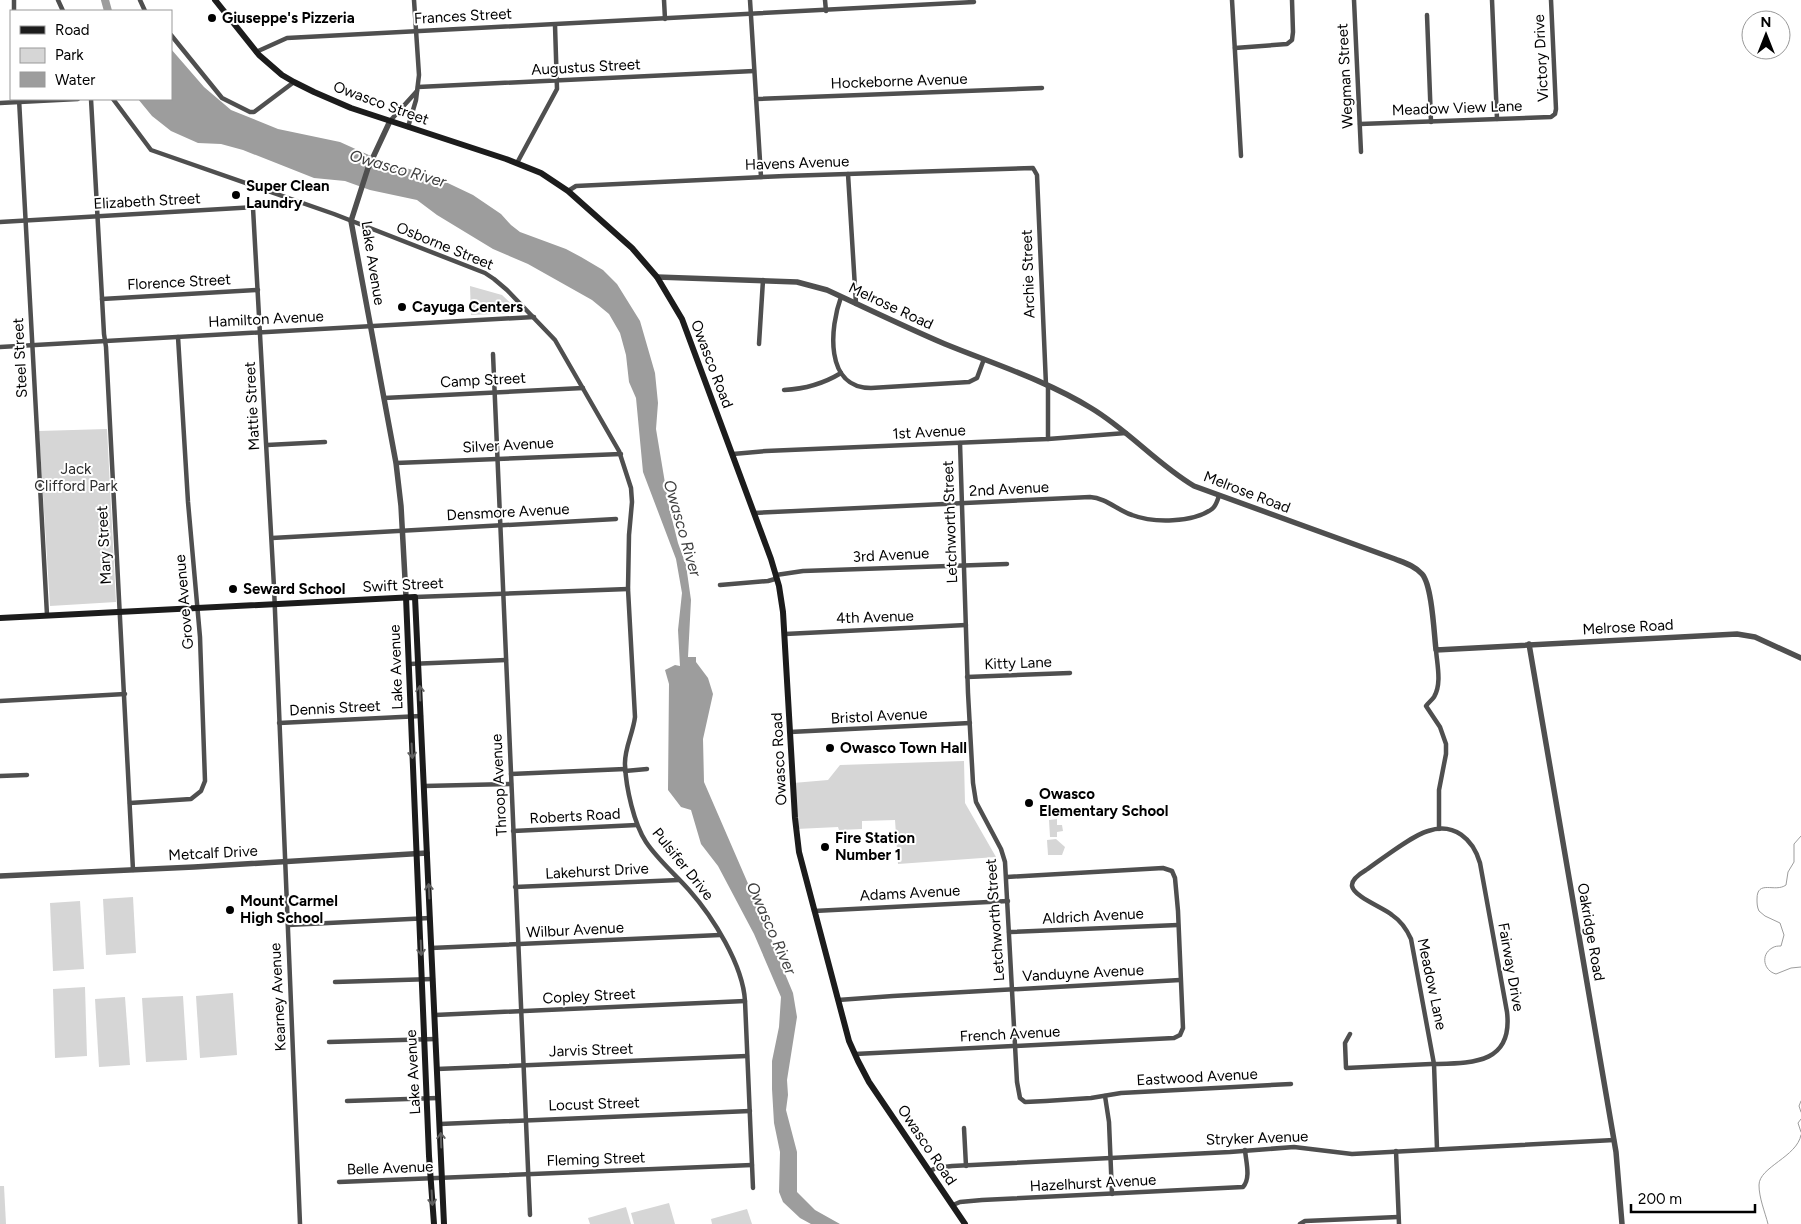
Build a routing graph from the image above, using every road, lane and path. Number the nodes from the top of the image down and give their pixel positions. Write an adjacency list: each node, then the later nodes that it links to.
1 (215, 0): 23 (main road, Owasco Street)
2 (414, 0): 20 (street)
3 (664, 0): 18 (street)
4 (750, 0): 16 (street)
5 (825, 0): 15 (street)
6 (876, 0): 14 (street)
7 (1232, 0): 22 (street)
8 (1292, 0): 22 (street)
9 (1354, 0): 38 (street, Wegman Street)
10 (1492, 0): 35 (street)
11 (1551, 0): 34 (street, Victory Drive)
12 (925, 2): 13 (street, Frances Street); 14 (street, Frances Street)
13 (974, 2)
14 (876, 7): 15 (street, Frances Street)
15 (826, 11): 16 (street, Frances Street)
16 (751, 14): 18 (street, Frances Street); 24 (street)
17 (1427, 15): 37 (street)
18 (665, 19): 19 (street, Frances Street)
19 (555, 25): 20 (street, Frances Street); 25 (street)
20 (416, 31): 23 (street, Frances Street); 27 (street)
21 (172, 36): 26 (street)
22 (1234, 48): 41 (street)
23 (256, 52): 26 (main road, Owasco Street)
24 (754, 70): 25 (street, Augustus Street); 29 (street)
25 (558, 80): 27 (street, Augustus Street); 42 (street)
26 (294, 82): 36 (main road, Owasco Street)
27 (418, 88): 36 (street); 39 (street)
28 (1042, 88): 29 (street, Hockeborne Avenue)
29 (756, 99): 45 (street)
30 (19, 100): 33 (street); 50 (street, Steel Street)
31 (91, 100): 49 (street, Mary Street)
32 (114, 100): 47 (street, Osborne Street)
33 (0, 103)
34 (1554, 114): 35 (street, Meadow View Lane)
35 (1497, 118): 37 (street, Meadow View Lane)
36 (390, 121): 39 (main road, Owasco Street); 51 (street, Lake Avenue)
37 (1430, 122): 38 (street, Meadow View Lane)
38 (1360, 124): 40 (street, Wegman Street)
39 (408, 127): 42 (main road, Owasco Street)
40 (1361, 152)
41 (1241, 156)
42 (517, 163): 46 (main road, Owasco Street)
43 (1029, 168): 44 (street, Havens Avenue); 70 (street, Archie Street)
44 (848, 174): 45 (street, Havens Avenue); 58 (street)
45 (761, 177): 46 (street, Havens Avenue)
46 (567, 190): 53 (main road, Owasco Road)
47 (294, 201): 48 (street, Elizabeth Street); 51 (street, Osborne Street)
48 (253, 208): 49 (street, Elizabeth Street); 55 (street, Mattie Street)
49 (98, 216): 50 (street, Elizabeth Street); 57 (street, Mary Street)
50 (26, 220): 52 (street, Elizabeth Street); 65 (street, Steel Street)
51 (351, 221): 59 (street, Osborne Street); 60 (street, Lake Avenue)
52 (0, 222)
53 (657, 277): 54 (street, Melrose Road); 81 (main road, Owasco Road)
54 (763, 280): 56 (street, Melrose Road); 64 (street)
55 (258, 290): 57 (street, Florence Street); 61 (street, Mattie Street)
56 (842, 297): 58 (street, Melrose Road); 69 (street)
57 (102, 299): 63 (street, Mary Street)
58 (856, 304): 68 (street, Melrose Road)
59 (534, 317): 60 (street, Hamilton Avenue); 71 (street, Osborne Street)
60 (371, 327): 61 (street, Hamilton Avenue); 74 (street, Lake Avenue)
61 (261, 332): 62 (street, Hamilton Avenue); 79 (street, Mattie Street)
62 (178, 336): 63 (street, Hamilton Avenue); 101 (street, Grove Avenue)
63 (104, 340): 65 (street, Hamilton Avenue); 102 (street, Mary Street)
64 (759, 344)
65 (32, 345): 66 (street, Hamilton Avenue); 103 (street, Steel Street)
66 (0, 347)
67 (493, 354): 73 (street, Throop Avenue)
68 (984, 359): 69 (street); 70 (street, Melrose Road)
69 (841, 373): 72 (street)
70 (1047, 385): 75 (street, Melrose Road); 76 (street, Archie Street)
71 (582, 388): 73 (street, Camp Street); 80 (street, Osborne Street)
72 (784, 390)
73 (494, 392): 74 (street, Camp Street); 82 (street, Throop Avenue)
74 (384, 398): 83 (street, Lake Avenue)
75 (1126, 434): 76 (street, 1st Avenue); 84 (street, Melrose Road)
76 (1048, 439): 78 (street, 1st Avenue)
77 (325, 442): 79 (street)
78 (960, 442): 81 (street, 1st Avenue); 85 (street, Letchworth Street)
79 (267, 445): 91 (street, Mattie Street)
80 (620, 454): 82 (street, Silver Avenue); 88 (street, Osborne Street)
81 (733, 454): 86 (main road, Owasco Road)
82 (496, 458): 83 (street, Silver Avenue); 89 (street, Throop Avenue)
83 (396, 463): 90 (street, Lake Avenue)
84 (1219, 496): 85 (street, 2nd Avenue); 108 (street, Melrose Road)
85 (962, 504): 86 (street, 2nd Avenue); 92 (street, Letchworth Street)
86 (754, 513): 94 (main road, Owasco Road)
87 (616, 519): 89 (street, Densmore Avenue)
88 (630, 519): 96 (street, Pulsifer Drive)
89 (500, 525): 90 (street, Densmore Avenue); 97 (street, Throop Avenue)
90 (402, 530): 91 (street, Densmore Avenue); 98 (street, Lake Avenue)
91 (272, 538): 100 (street, Mattie Street)
92 (964, 564): 93 (street, 3rd Avenue); 94 (street, 3rd Avenue); 105 (street, Letchworth Street)
93 (1008, 564)
94 (776, 575): 95 (street); 106 (main road, Owasco Road)
95 (720, 585)
96 (628, 589): 97 (street, Swift Street); 123 (street, Pulsifer Drive)
97 (503, 593): 99 (street, Swift Street); 110 (street, Throop Avenue)
98 (406, 597): 99 (main road, Swift Street); 100 (main road, Swift Street); 111 (main road, Lake Avenue)
99 (415, 597): 112 (main road, Lake Avenue)
100 (275, 604): 101 (main road, Swift Street); 119 (street, Kearney Avenue)
101 (196, 608): 102 (main road, Swift Street); 129 (street, Grove Avenue)
102 (120, 612): 103 (main road, Swift Street); 115 (street, Mary Street)
103 (47, 615): 104 (main road, Swift Street)
104 (0, 618)
105 (966, 625): 106 (street, 4th Avenue); 114 (street, Letchworth Street)
106 (785, 634): 121 (main road, Owasco Road)
107 (1529, 644): 108 (street, Melrose Road); 109 (street, Melrose Road); 179 (street, Oakridge Road)
108 (1436, 650): 131 (street)
109 (1801, 658)
110 (506, 660): 112 (street); 124 (street, Throop Avenue)
111 (409, 664): 112 (street); 117 (main road, Lake Avenue)
112 (419, 664): 118 (main road, Lake Avenue, one-way to 112)
113 (1070, 673): 114 (street, Kitty Lane)
114 (967, 677): 120 (street, Letchworth Street)
115 (124, 694): 116 (street); 129 (street, Mary Street)
116 (0, 701)
117 (411, 716): 118 (street, Dennis Street); 119 (street, Dennis Street); 134 (main road, Lake Avenue, one-way to 134)
118 (421, 716): 128 (main road, Lake Avenue)
119 (279, 723): 135 (street, Kearney Avenue)
120 (970, 723): 121 (street, Bristol Avenue); 138 (street, Letchworth Street)
121 (790, 732): 142 (main road, Owasco Road)
122 (647, 769): 123 (street)
123 (625, 770): 124 (street); 130 (street, Pulsifer Drive)
124 (511, 774): 127 (street, Throop Avenue)
125 (27, 775): 126 (street)
126 (0, 776)
127 (511, 784): 128 (street); 132 (street, Throop Avenue)
128 (424, 786): 133 (main road, Lake Avenue)
129 (130, 803): 136 (street, Mary Street)
130 (637, 825): 132 (street, Roberts Road); 139 (street, Pulsifer Drive)
131 (1439, 829): 167 (street, Meadow Lane); 167 (street, Fairway Drive)
132 (513, 831): 140 (street, Throop Avenue)
133 (427, 854): 134 (street, Metcalf Drive); 144 (main road, Lake Avenue, one-way to 133)
134 (417, 855): 135 (street, Metcalf Drive); 143 (main road, Lake Avenue)
135 (285, 862): 136 (street, Metcalf Drive); 145 (street, Kearney Avenue)
136 (133, 870): 137 (street, Metcalf Drive)
137 (0, 876)
138 (1007, 877): 141 (street, Letchworth Street); 146 (street)
139 (679, 880): 140 (street, Lakehurst Drive); 148 (street, Pulsifer Drive)
140 (515, 887): 149 (street, Throop Avenue)
141 (1008, 901): 142 (street, Adams Avenue); 147 (street, Letchworth Street)
142 (814, 912): 156 (main road, Owasco Road)
143 (419, 918): 144 (street); 145 (street); 151 (main road, Lake Avenue, one-way to 151)
144 (430, 918): 150 (main road, Lake Avenue)
145 (288, 924): 196 (street, Kearney Avenue)
146 (1178, 924): 147 (street, Aldrich Avenue); 153 (street)
147 (1009, 932): 155 (street, Letchworth Street)
148 (720, 935): 149 (street, Wilbur Avenue); 157 (street, Pulsifer Drive)
149 (518, 945): 150 (street, Wilbur Avenue); 158 (street, Throop Avenue)
150 (432, 948): 152 (main road, Lake Avenue)
151 (422, 979): 152 (street); 154 (street); 161 (main road, Lake Avenue)
152 (433, 979): 159 (main road, Lake Avenue)
153 (1180, 980): 155 (street, Vanduyne Avenue); 164 (street, French Avenue)
154 (335, 982)
155 (1012, 990): 156 (street, Vanduyne Avenue); 164 (street, Letchworth Street)
156 (838, 1000): 165 (main road, Owasco Road)
157 (745, 1001): 158 (street, Copley Street); 166 (street, Pulsifer Drive)
158 (521, 1011): 159 (street, Copley Street); 168 (street, Throop Avenue)
159 (435, 1015): 162 (main road, Lake Avenue)
160 (1350, 1034): 167 (street, Fairway Drive)
161 (425, 1038): 162 (street); 163 (street); 173 (main road, Lake Avenue)
162 (436, 1039): 169 (main road, Lake Avenue)
163 (329, 1042)
164 (1015, 1046): 165 (street, French Avenue); 171 (street, Letchworth Street)
165 (855, 1054): 186 (main road, Owasco Road)
166 (747, 1056): 168 (street, Jarvis Street); 175 (street, Pulsifer Drive)
167 (1434, 1064): 180 (street, Meadow Lane)
168 (524, 1066): 169 (street, Jarvis Street); 176 (street, Throop Avenue)
169 (437, 1069): 172 (main road, Lake Avenue)
170 (1291, 1084): 171 (street, Eastwood Avenue)
171 (1105, 1096): 183 (street)
172 (438, 1098): 173 (street); 177 (main road, Lake Avenue)
173 (427, 1099): 174 (street); 188 (main road, Lake Avenue)
174 (346, 1101)
175 (750, 1111): 176 (street, Locust Street); 184 (street, Pulsifer Drive)
176 (526, 1120): 177 (street, Locust Street); 187 (street, Throop Avenue)
177 (440, 1124): 189 (main road, Lake Avenue, one-way to 177)
178 (964, 1128): 185 (street)
179 (1614, 1140): 180 (street, Stryker Avenue); 202 (street, Oakridge Road)
180 (1438, 1149): 182 (street, Stryker Avenue)
181 (1245, 1150): 182 (street, Stryker Avenue); 183 (street, Stryker Avenue); 192 (street, Hazelhurst Avenue)
182 (1396, 1151): 195 (street)
183 (1111, 1157): 185 (street, Stryker Avenue); 192 (street)
184 (752, 1165): 187 (street, Fleming Street); 191 (street, Pulsifer Drive)
185 (966, 1166): 186 (street, Stryker Avenue)
186 (930, 1171): 193 (main road, Owasco Road)
187 (528, 1175): 189 (street, Fleming Street); 194 (street, Throop Avenue)
188 (430, 1178): 189 (street, Belle Avenue); 190 (street, Belle Avenue); 197 (main road, Lake Avenue, one-way to 197)
189 (442, 1178): 198 (main road, Lake Avenue)
190 (339, 1182)
191 (753, 1188)
192 (1112, 1194): 193 (street, Hazelhurst Avenue)
193 (953, 1205): 199 (main road, Owasco Road)
194 (530, 1216)
195 (1398, 1217): 200 (street); 201 (street)
196 (300, 1224)
197 (434, 1224)
198 (444, 1224)
199 (965, 1224)
200 (1300, 1224)
201 (1398, 1224)
202 (1622, 1224)

